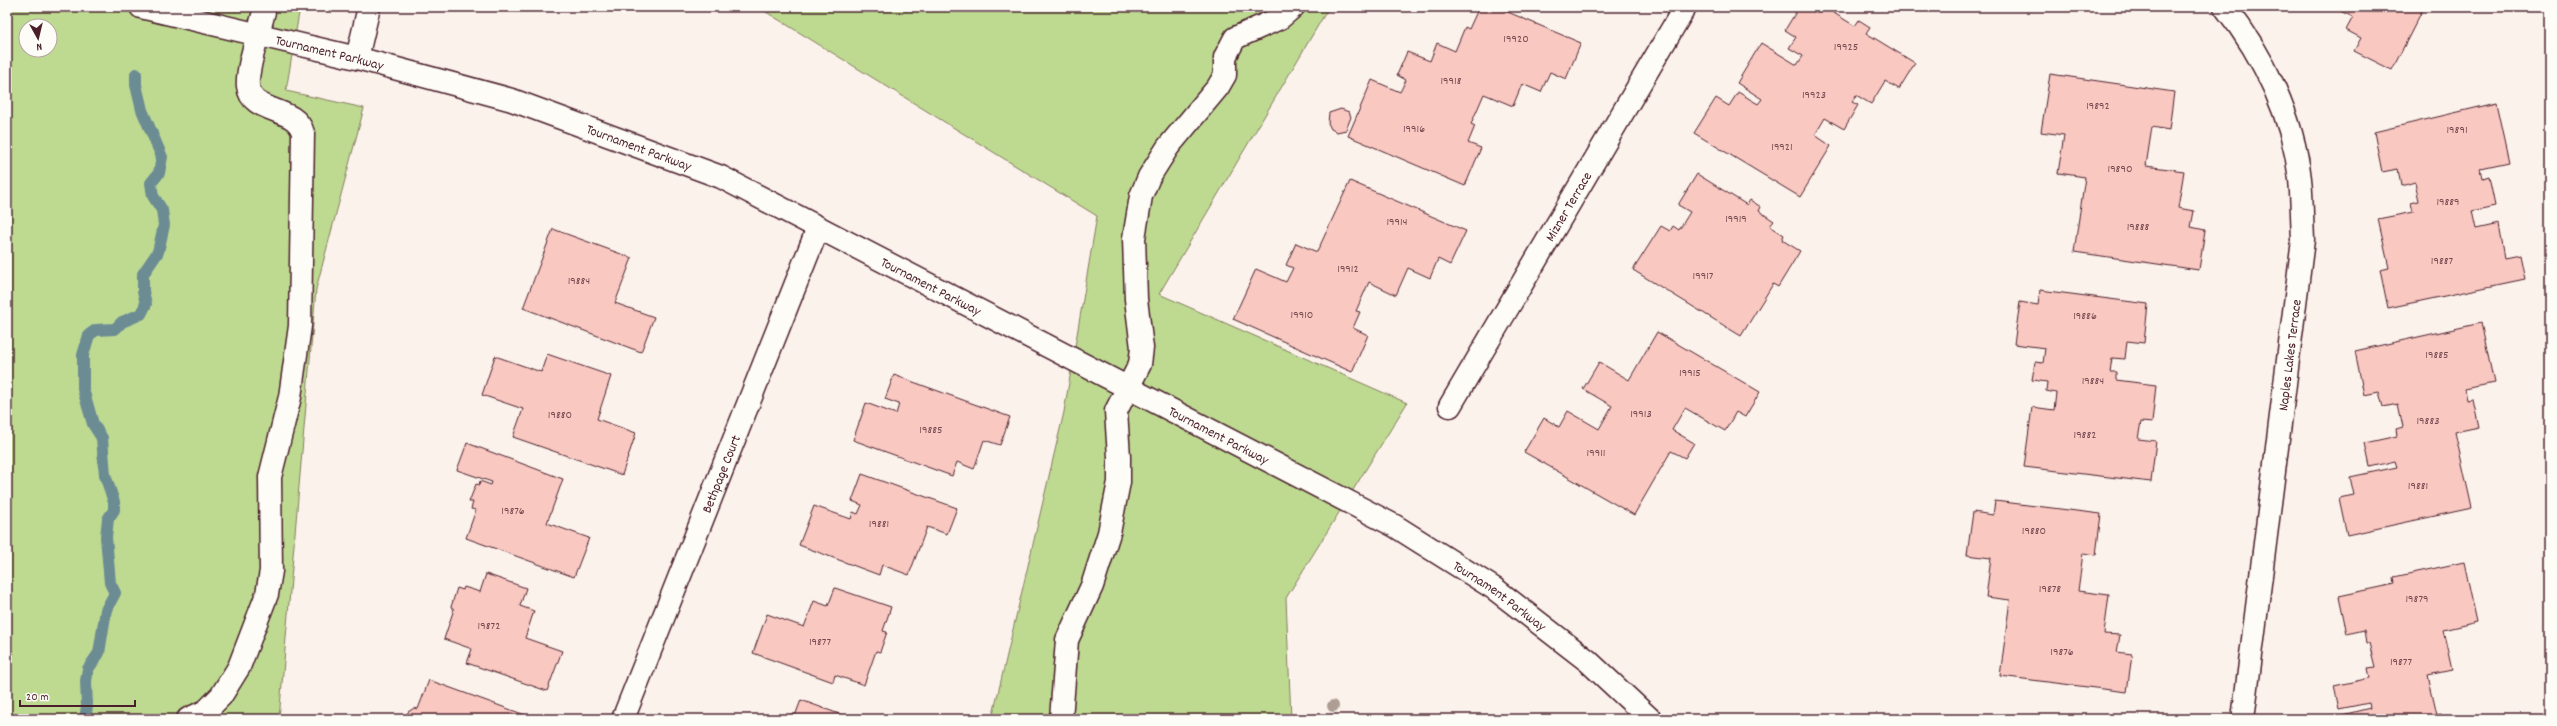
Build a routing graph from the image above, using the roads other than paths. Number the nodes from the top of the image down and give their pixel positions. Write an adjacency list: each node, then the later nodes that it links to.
1 (141, 7): 7 (street, Tournament Parkway)
2 (265, 7): 7 (street)
3 (369, 7): 8 (street)
4 (1293, 7): 10 (street)
5 (1685, 7): 11 (street, Mizner Terrace)
6 (2225, 7): 16 (street, Naples Lakes Terrace)
7 (259, 36): 8 (street, Tournament Parkway); 12 (street)
8 (357, 58): 9 (street, Tournament Parkway)
9 (818, 228): 10 (street, Tournament Parkway); 13 (street, Bethpage Court)
10 (1128, 387): 14 (street); 15 (street, Tournament Parkway)
11 (1450, 406)
12 (188, 719)
13 (623, 719)
14 (1061, 719)
15 (1650, 719)
16 (2243, 719)

